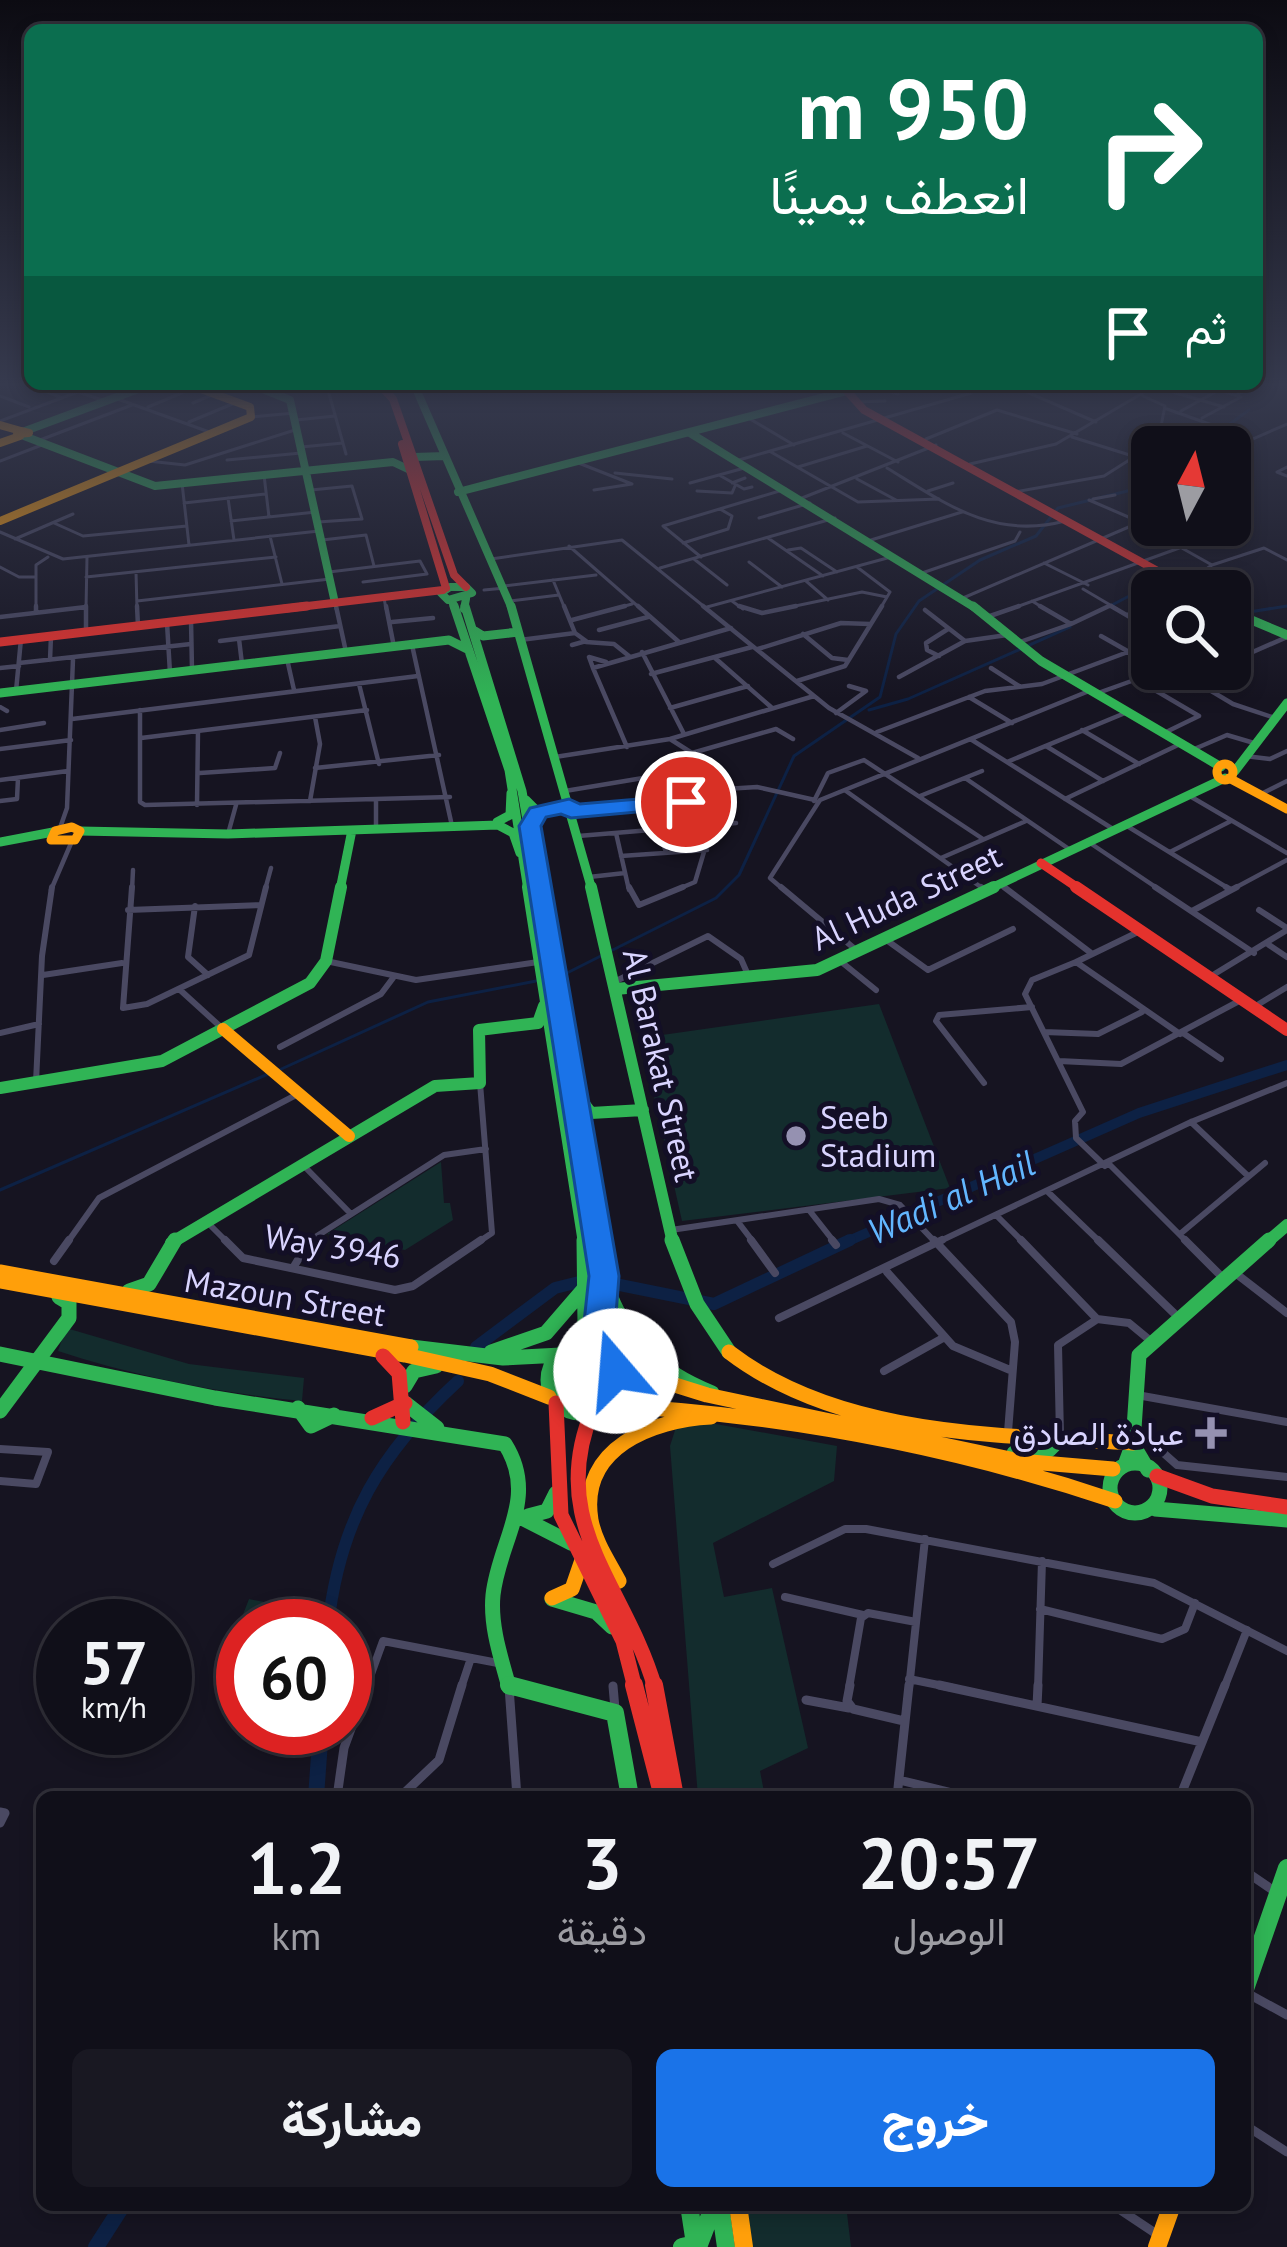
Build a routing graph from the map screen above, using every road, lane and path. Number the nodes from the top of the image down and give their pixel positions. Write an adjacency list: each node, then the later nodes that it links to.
1 (78, 489): 40 (street)
2 (183, 489): 31 (street)
3 (265, 489): 25 (street)
4 (323, 489): 19 (street)
5 (353, 489): 44 (street)
6 (421, 489): 97 (street)
7 (457, 489): 23 (street, Al Barakat Street)
8 (472, 489): 23 (street)
9 (601, 489): 20 (street)
10 (732, 489): 21 (street)
11 (786, 489): 29 (street); 32 (street)
12 (830, 489): 29 (street)
13 (834, 489): 30 (street)
14 (875, 489): 30 (street)
15 (923, 489): 22 (street)
16 (934, 489): 22 (street)
17 (1010, 489): 24 (street)
18 (1032, 489): 24 (street)
19 (311, 490): 44 (street)
20 (594, 490)
21 (697, 490)
22 (927, 491): 28 (street)
23 (458, 492): 65 (street, Al Barakat Street)
24 (1015, 492): 39 (street)
25 (265, 494): 27 (street); 35 (street)
26 (1115, 495): 38 (street)
27 (228, 498): 31 (street); 41 (street)
28 (940, 499): 30 (street); 33 (street)
29 (806, 501): 36 (street); 37 (street)
30 (899, 502)
31 (184, 503): 43 (street)
32 (720, 509): 55 (street); 55 (street)
33 (962, 512): 48 (street); 53 (street)
34 (73, 514): 42 (street)
35 (269, 517): 41 (street); 44 (street)
36 (759, 518)
37 (835, 518): 50 (street); 53 (street)
38 (1131, 518)
39 (1065, 520): 48 (street); 54 (street)
40 (0, 521)
41 (231, 521): 52 (street)
42 (54, 523): 46 (street); 51 (street)
43 (187, 526): 46 (street); 56 (street)
44 (319, 526): 49 (street); 72 (street); 83 (street)
45 (1130, 527): 54 (street)
46 (141, 530): 59 (street)
47 (0, 532): 51 (street)
48 (1020, 532): 80 (street)
49 (270, 536): 52 (street); 64 (street)
50 (768, 538): 60 (street); 66 (street)
51 (15, 539): 61 (street)
52 (234, 540): 56 (street)
53 (871, 540): 62 (street)
54 (1101, 541): 68 (street); 70 (street)
55 (683, 543): 66 (street)
56 (188, 544): 59 (street)
57 (569, 546): 65 (street); 75 (street); 81 (street)
58 (1180, 547): 68 (street); 71 (street)
59 (140, 550): 63 (street)
60 (786, 551): 79 (street); 84 (street)
61 (50, 556): 63 (street); 85 (street)
62 (894, 556): 73 (street); 80 (street)
63 (87, 557): 86 (street)
64 (276, 557): 78 (street); 90 (street)
65 (494, 558): 96 (street, Al Barakat Street)
66 (698, 558): 75 (street); 91 (street)
67 (1287, 560): 71 (street)
68 (1138, 561): 76 (street); 92 (street)
69 (749, 562): 93 (street)
70 (1045, 563): 92 (street); 101 (street)
71 (1212, 565): 77 (street)
72 (374, 566): 83 (street); 89 (street)
73 (857, 567): 79 (street); 99 (street)
74 (0, 568): 85 (street)
75 (658, 569): 110 (street)
76 (1155, 570)
77 (1207, 570)
78 (136, 572): 86 (street); 103 (street)
79 (837, 572): 84 (street)
80 (922, 573): 101 (street)
81 (598, 575): 87 (street); 107 (street)
82 (236, 576): 94 (street)
83 (329, 576): 90 (street); 106 (street)
84 (823, 576): 88 (street)
85 (35, 577): 112 (street)
86 (86, 577): 109 (street)
87 (553, 580): 96 (street); 98 (street)
88 (806, 581): 93 (street); 102 (street)
89 (363, 582)
90 (282, 584): 94 (street)
91 (727, 585)
92 (1084, 586): 105 (street); 108 (street)
93 (782, 587): 104 (street)
94 (238, 590): 103 (street)
95 (484, 590): 96 (street)
96 (506, 592): 98 (street); 138 (street, Al Barakat Street)
97 (452, 594): 100 (street); 117 (street)
98 (560, 595): 122 (street)
99 (887, 597): 102 (street); 126 (street)
100 (384, 598): 106 (street); 125 (street)
101 (963, 598): 115 (street)
102 (828, 600): 104 (street)
103 (137, 601): 128 (street)
104 (732, 601): 110 (street)
105 (1032, 601): 115 (street); 127 (street)
106 (335, 603): 121 (street); 129 (street)
107 (632, 604): 118 (street); 122 (street)
108 (1111, 605): 114 (street); 127 (street)
109 (86, 607): 112 (street); 133 (street)
110 (706, 608): 130 (street)
111 (925, 610): 131 (street)
112 (37, 613): 116 (street)
113 (1131, 614): 114 (street)
114 (1127, 615): 119 (street)
115 (990, 616): 143 (street)
116 (0, 617)
117 (463, 617): 136 (street); 144 (street); 167 (street)
118 (648, 617): 132 (street); 149 (street)
119 (1131, 617)
120 (433, 618): 125 (street)
121 (191, 620): 124 (street); 150 (street)
122 (572, 620): 134 (street)
123 (1251, 621): 139 (street)
124 (167, 622): 128 (street); 153 (street)
125 (392, 622): 154 (street)
126 (870, 624): 135 (street); 166 (street)
127 (1071, 624): 143 (street)
128 (138, 626): 133 (street)
129 (340, 626): 141 (street); 156 (street)
130 (731, 628): 149 (street); 155 (street)
131 (948, 629): 148 (street); 161 (street)
132 (599, 630)
133 (86, 632): 137 (street)
134 (575, 632): 138 (street); 147 (street)
135 (803, 634): 155 (street); 166 (street)
136 (494, 635): 138 (street); 167 (street)
137 (51, 636): 142 (street); 165 (street)
138 (519, 636): 225 (street, Al Barakat Street)
139 (1287, 636): 159 (street)
140 (1100, 637): 158 (street)
141 (239, 638): 146 (street); 169 (street)
142 (21, 639): 145 (street); 168 (street)
143 (1012, 639): 148 (street); 176 (street)
144 (449, 640): 151 (street); 167 (street)
145 (0, 641)
146 (220, 641)
147 (586, 641): 152 (street); 160 (street)
148 (965, 641): 161 (street)
149 (679, 642): 157 (street)
150 (191, 644): 153 (street); 172 (street)
151 (412, 645): 154 (street); 175 (street)
152 (572, 645)
153 (168, 647): 163 (street); 173 (street)
154 (394, 647): 156 (street)
155 (756, 648): 162 (street); 178 (street)
156 (346, 652): 164 (street)
157 (642, 652): 160 (street); 174 (street)
158 (1130, 652): 176 (street)
159 (1251, 652)
160 (629, 656): 218 (street)
161 (939, 656): 177 (street)
162 (715, 658): 174 (street); 182 (street)
163 (74, 659): 165 (street); 181 (street)
164 (287, 659): 169 (street); 185 (street)
165 (50, 660): 168 (street)
166 (848, 660): 178 (street)
167 (478, 662): 242 (street)
168 (19, 664): 170 (street); 188 (street)
169 (242, 664): 172 (street)
170 (0, 668)
171 (991, 668): 184 (street)
172 (192, 670): 173 (street)
173 (170, 673): 181 (street)
174 (651, 674): 194 (street)
175 (418, 676): 180 (street); 223 (street)
176 (1065, 676): 184 (street); 190 (street)
177 (899, 677)
178 (797, 681): 191 (street)
179 (1131, 681): 190 (street)
180 (359, 684): 185 (street); 197 (street)
181 (73, 685): 188 (street); 202 (street)
182 (748, 686): 194 (street); 195 (street)
183 (849, 686): 198 (street)
184 (1022, 688): 192 (street)
185 (294, 690): 196 (street)
186 (1155, 690): 210 (street)
187 (1209, 690): 201 (street)
188 (16, 691): 189 (street)
189 (0, 693)
190 (1092, 693): 199 (street); 204 (street)
191 (814, 696): 195 (street); 198 (street)
192 (969, 697): 204 (street); 208 (street)
193 (1287, 703): 201 (street, Al Huda Street)
194 (668, 708): 209 (street)
195 (772, 708): 209 (street)
196 (140, 710): 202 (street); 211 (street)
197 (368, 710): 200 (street); 228 (street)
198 (836, 713): 208 (street)
199 (1125, 713): 206 (street); 210 (street)
200 (315, 717): 207 (street); 230 (street)
201 (1275, 718): 216 (street, Al Huda Street)
202 (72, 719): 215 (street)
203 (44, 723): 205 (street)
204 (1012, 723): 212 (street)
205 (0, 730)
206 (1082, 730): 217 (street); 229 (street)
207 (198, 731): 211 (street); 235 (street)
208 (875, 733): 226 (street)
209 (685, 735): 213 (street)
210 (1161, 735): 220 (street)
211 (142, 738): 254 (street)
212 (969, 738): 226 (street); 227 (street)
213 (670, 739): 214 (street); 218 (street)
214 (793, 739)
215 (71, 740): 219 (street); 231 (street)
216 (1254, 743): 220 (street); 224 (street, Al Huda Street)
217 (1046, 746): 227 (street); 240 (street)
218 (627, 747): 225 (street)
219 (0, 749)
220 (1188, 751): 229 (street); 234 (street)
221 (1287, 751): 224 (street)
222 (280, 754): 235 (street)
223 (440, 755): 228 (street); 248 (street)
224 (1244, 755): 234 (street, Al Huda Street)
225 (555, 757): 243 (street, Al Barakat Street)
226 (918, 758): 233 (street)
227 (1007, 762): 249 (street)
228 (379, 764): 230 (street)
229 (1139, 764): 240 (street)
230 (315, 768): 252 (street)
231 (68, 771): 237 (street); 256 (street)
232 (982, 771): 238 (street)
233 (886, 772): 244 (street); 247 (street); 253 (street)
234 (1225, 772): 245 (street); 246 (street, Al Huda Street)
235 (200, 773): 254 (street)
236 (674, 773): 243 (street)
237 (18, 778): 239 (street); 251 (street)
238 (965, 778): 247 (street); 260 (street)
239 (0, 780)
240 (1103, 781): 249 (street)
241 (1287, 781): 245 (street)
242 (516, 789): 258 (street); 264 (street); 272 (street); 289 (street)
243 (565, 790): 257 (street, Al Barakat Street)
244 (844, 790): 253 (street); 286 (street)
245 (1261, 794): 259 (street)
246 (1188, 795): 261 (street); 265 (street, Al Huda Street)
247 (920, 796): 276 (street)
248 (450, 797): 250 (street); 264 (street)
249 (1065, 799): 265 (street)
250 (376, 800): 252 (street); 266 (street)
251 (0, 801)
252 (310, 801): 255 (street)
253 (814, 802): 257 (street); 307 (street)
254 (197, 805): 255 (street)
255 (236, 805): 271 (street)
256 (67, 808): 273 (street); 274 (street)
257 (570, 808): 258 (street); 275 (street, Al Barakat Street)
258 (548, 809): 272 (street)
259 (1287, 809)
260 (1027, 820): 276 (street); 280 (street)
261 (1231, 821): 282 (street); 285 (street)
262 (736, 823): 263 (street)
263 (712, 825): 267 (street); 281 (street)
264 (460, 826): 266 (street); 289 (street)
265 (1119, 826): 277 (street, Al Huda Street); 282 (street)
266 (376, 829): 268 (street)
267 (658, 829): 270 (street); 283 (street)
268 (352, 830): 269 (street); 279 (street)
269 (294, 832): 271 (street); 279 (street)
270 (616, 833): 275 (street); 284 (street)
271 (228, 834): 273 (street)
272 (529, 834): 329 (street)
273 (76, 835): 274 (street); 287 (street)
274 (56, 836): 278 (street); 287 (street)
275 (578, 836): 293 (street, Al Barakat Street)
276 (983, 838): 286 (street)
277 (1087, 841): 280 (street, Al Huda Street); 300 (street)
278 (3, 842)
279 (348, 846): 312 (street)
280 (1069, 849): 288 (street, Al Huda Street)
281 (707, 850): 283 (street); 292 (street)
282 (1169, 852): 296 (street)
283 (666, 853): 284 (street)
284 (621, 856): 292 (street)
285 (1287, 857): 296 (street)
286 (941, 858): 295 (street)
287 (61, 862): 316 (street)
288 (1041, 862): 294 (street, Al Huda Street); 304 (street)
289 (524, 867): 313 (street)
290 (271, 868): 298 (street)
291 (133, 870): 299 (street)
292 (625, 873): 293 (street)
293 (590, 877): 322 (street, Al Barakat Street)
294 (1000, 883): 295 (street, Al Huda Street); 308 (street)
295 (986, 890): 305 (street, Al Huda Street)
296 (1232, 890): 300 (street)
297 (196, 905): 298 (street); 299 (street); 317 (street)
298 (261, 905): 317 (street)
299 (128, 910): 314 (street)
300 (1192, 910): 309 (street)
301 (1258, 910): 303 (street)
302 (1013, 929): 305 (street)
303 (1287, 929): 306 (street)
304 (1140, 931): 308 (street); 320 (street)
305 (885, 939): 307 (street, Al Huda Street)
306 (1269, 945): 309 (street); 310 (street)
307 (858, 952): 311 (street, Al Huda Street)
308 (1091, 953): 315 (street)
309 (1254, 953): 320 (street)
310 (1287, 957)
311 (839, 960): 321 (street, Al Huda Street); 325 (street)
312 (326, 961): 319 (street); 332 (street)
313 (541, 961): 318 (street); 319 (street)
314 (122, 962): 316 (street); 324 (street)
315 (1076, 962): 327 (street); 328 (street)
316 (41, 975): 330 (street)
317 (208, 975): 324 (street)
318 (544, 976): 331 (street); 340 (street)
319 (393, 977): 337 (street)
320 (1208, 978): 326 (street)
321 (749, 979): 322 (street, Al Huda Street); 322 (street)
322 (615, 986): 347 (street, Al Barakat Street)
323 (1287, 987): 326 (street)
324 (179, 989): 332 (street)
325 (876, 990)
326 (1247, 1004): 333 (street); 336 (street)
327 (1032, 1007): 334 (street); 343 (street)
328 (1144, 1011): 334 (street); 336 (street)
329 (560, 1012): 348 (street); 359 (street)
330 (39, 1024): 335 (street); 341 (street)
331 (520, 1025): 340 (street); 342 (street, Way 3946)
332 (223, 1028): 341 (street); 346 (street)
333 (1286, 1029)
334 (1044, 1032): 339 (street)
335 (0, 1033)
336 (1181, 1033): 338 (street); 339 (street)
337 (280, 1047)
338 (1221, 1059)
339 (1059, 1061): 354 (street)
340 (558, 1073): 376 (street)
341 (36, 1082): 345 (street)
342 (480, 1083): 350 (street); 351 (street, Way 3946)
343 (983, 1083)
344 (1287, 1083): 349 (street)
345 (0, 1088)
346 (298, 1094): 350 (street); 368 (street)
347 (643, 1110): 348 (street); 364 (street, Al Barakat Street)
348 (606, 1114): 359 (street)
349 (1191, 1122): 354 (street); 355 (street)
350 (349, 1136): 353 (street)
351 (486, 1148): 358 (street); 369 (street, Way 3946)
352 (1264, 1163): 355 (street)
353 (303, 1164): 358 (street); 361 (street)
354 (1107, 1165): 356 (street); 365 (street)
355 (1248, 1176): 365 (street)
356 (1047, 1191): 360 (street); 383 (street)
357 (808, 1210): 362 (street); 366 (street); 367 (street)
358 (351, 1214): 369 (street)
359 (594, 1216): 372 (street)
360 (998, 1216): 366 (street); 384 (street)
361 (206, 1221): 369 (street, Way 3946); 375 (street)
362 (738, 1222): 364 (street); 371 (street)
363 (1287, 1226): 373 (street)
364 (671, 1230): 408 (street, Al Barakat Street)
365 (1180, 1234): 373 (street)
366 (940, 1244): 370 (street); 393 (street)
367 (836, 1245)
368 (54, 1261)
369 (292, 1268)
370 (886, 1272): 382 (street); 385 (street)
371 (775, 1273)
372 (604, 1276): 392 (street); 399 (street)
373 (1229, 1276): 380 (street); 383 (street)
374 (1, 1278): 377 (street, Mazoun Street); 378 (street, Mazoun Street); 381 (street)
375 (153, 1279): 377 (street); 379 (street)
376 (588, 1280): 388 (street); 390 (street)
377 (96, 1290): 379 (street, Mazoun Street)
378 (124, 1303): 381 (street); 387 (street, Mazoun Street)
379 (201, 1309): 388 (street, Mazoun Street)
380 (1287, 1313)
381 (69, 1318): 391 (street)
382 (779, 1318)
383 (1179, 1318): 386 (street)
384 (1097, 1319): 386 (street); 409 (street)
385 (943, 1338): 393 (street); 394 (street)
386 (1152, 1342): 396 (street)
387 (345, 1344): 395 (street, Mazoun Street); 397 (street)
388 (432, 1351): 390 (street, Mazoun Street)
389 (0, 1354): 391 (street)
390 (564, 1354): 392 (street); 398 (street)
391 (41, 1358): 401 (street); 402 (street)
392 (610, 1362): 399 (street); 400 (street)
393 (1012, 1370): 408 (street)
394 (884, 1371)
395 (490, 1374): 397 (street); 398 (street, Mazoun Street)
396 (1136, 1395): 405 (street); 406 (street)
397 (404, 1396): 402 (street); 404 (street); 407 (street)
398 (552, 1400): 400 (street); 418 (street)
399 (732, 1400): 412 (street)
400 (598, 1407): 403 (street); 435 (street)
401 (0, 1411)
402 (372, 1418): 404 (street)
403 (764, 1419): 419 (street); 435 (street)
404 (403, 1422): 407 (street)
405 (1287, 1422)
406 (1134, 1427): 410 (street); 416 (street)
407 (437, 1428): 422 (street)
408 (1008, 1432): 411 (street, Al Barakat Street)
409 (1060, 1439): 410 (street); 411 (street)
410 (1133, 1443): 414 (street); 415 (street)
411 (1043, 1444): 412 (street)
412 (960, 1445): 414 (street)
413 (0, 1449): 417 (street)
414 (1119, 1467): 415 (street); 419 (street)
415 (1151, 1473): 420 (street); 421 (street)
416 (1287, 1477)
417 (0, 1481)
418 (558, 1490): 422 (street); 425 (street)
419 (1115, 1501): 421 (street)
420 (1287, 1507)
421 (1152, 1510): 423 (street)
422 (516, 1515): 425 (street); 438 (street)
423 (1287, 1520)
424 (925, 1539): 426 (street); 427 (street); 432 (street)
425 (580, 1553): 434 (street); 434 (street)
426 (1042, 1561): 429 (street); 430 (street)
427 (773, 1564)
428 (785, 1597): 431 (street)
429 (1195, 1603): 430 (street); 433 (street)
430 (1040, 1610): 443 (street)
431 (863, 1615): 432 (street); 444 (street)
432 (916, 1622): 439 (street)
433 (1247, 1630): 436 (street); 447 (street)
434 (623, 1641): 453 (street)
435 (639, 1641): 454 (street)
436 (1287, 1651)
437 (471, 1658): 438 (street); 449 (street); 450 (street)
438 (503, 1664): 441 (street)
439 (909, 1679): 443 (street); 446 (street)
440 (613, 1686): 445 (street)
441 (509, 1688): 445 (street); 451 (street)
442 (806, 1700): 444 (street)
443 (1037, 1706): 447 (street)
444 (853, 1709): 446 (street)
445 (615, 1713): 452 (street)
446 (904, 1721): 448 (street)
447 (1202, 1742): 457 (street)
448 (899, 1780): 455 (street); 456 (street)
449 (339, 1791)
450 (406, 1791)
451 (515, 1791)
452 (629, 1791)
453 (661, 1791)
454 (674, 1791)
455 (898, 1791)
456 (944, 1791)
457 (1182, 1791)
458 (0, 1812): 459 (street)
459 (0, 1823)
460 (1287, 1868): 462 (street)
461 (1251, 1875): 462 (street)
462 (1278, 1894): 463 (street)
463 (1251, 1973)
464 (1251, 1994): 465 (street)
465 (1287, 2015)
466 (1251, 2129): 467 (street)
467 (1287, 2152)
468 (689, 2211): 475 (street)
469 (715, 2211): 475 (street)
470 (718, 2211): 476 (street)
471 (738, 2211): 477 (street)
472 (1120, 2211): 474 (street)
473 (1170, 2211): 474 (street)
474 (1159, 2242)
475 (692, 2246)
476 (726, 2247)
477 (744, 2247)

